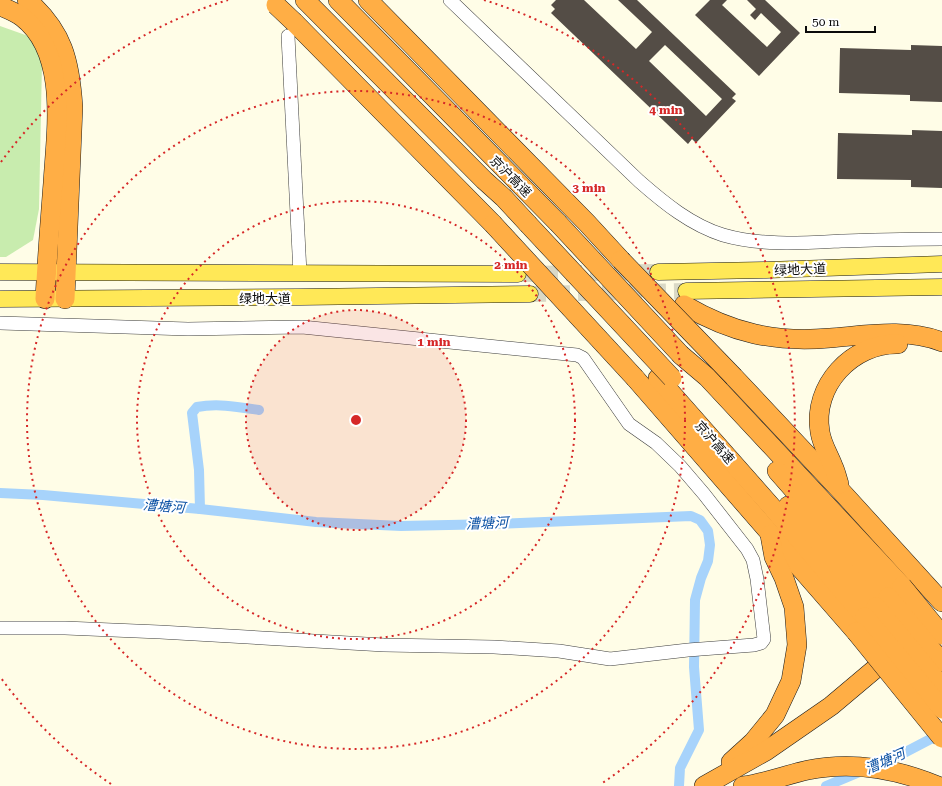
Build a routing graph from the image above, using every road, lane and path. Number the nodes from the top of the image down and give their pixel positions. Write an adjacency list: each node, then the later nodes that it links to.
1 (27, 0): 15 (highway)
2 (305, 0): 30 (highway, 京沪高速, bridge)
3 (338, 0): 30 (highway, 京沪高速, bridge)
4 (368, 0): 10 (highway)
5 (450, 0): 9 (street)
6 (274, 2): 8 (highway, bridge)
7 (0, 6): 13 (highway)
8 (291, 29): 16 (street); 28 (highway, bridge)
9 (942, 239)
10 (621, 260): 25 (highway, bridge); 27 (highway, bridge)
11 (942, 264): 14 (main road, 绿地大道)
12 (0, 272): 13 (main road, 绿地大道)
13 (46, 272): 15 (main road, 绿地大道); 22 (highway)
14 (658, 272)
15 (66, 273): 16 (main road, 绿地大道); 23 (highway)
16 (300, 273): 17 (main road, 绿地大道)
17 (518, 274)
18 (942, 286): 19 (main road, 绿地大道)
19 (686, 291)
20 (530, 294): 23 (main road, 绿地大道)
21 (0, 299): 22 (main road, 绿地大道)
22 (46, 299): 23 (main road, 绿地大道)
23 (64, 299)
24 (0, 323): 32 (street)
25 (942, 342)
26 (942, 353): 27 (highway)
27 (841, 491): 29 (highway)
28 (769, 531): 30 (highway); 38 (highway)
29 (942, 603): 38 (highway)
30 (877, 608): 33 (highway, 京沪高速, bridge); 34 (highway, 京沪高速, bridge); 35 (highway, 京沪高速, bridge); 36 (highway, 京沪高速, bridge); 37 (highway, bridge)
31 (942, 617): 39 (highway)
32 (0, 628)
33 (942, 634)
34 (942, 662)
35 (942, 686)
36 (942, 709)
37 (942, 738)
38 (704, 786)
39 (730, 786)
40 (743, 786): 41 (highway)
41 (938, 786)

